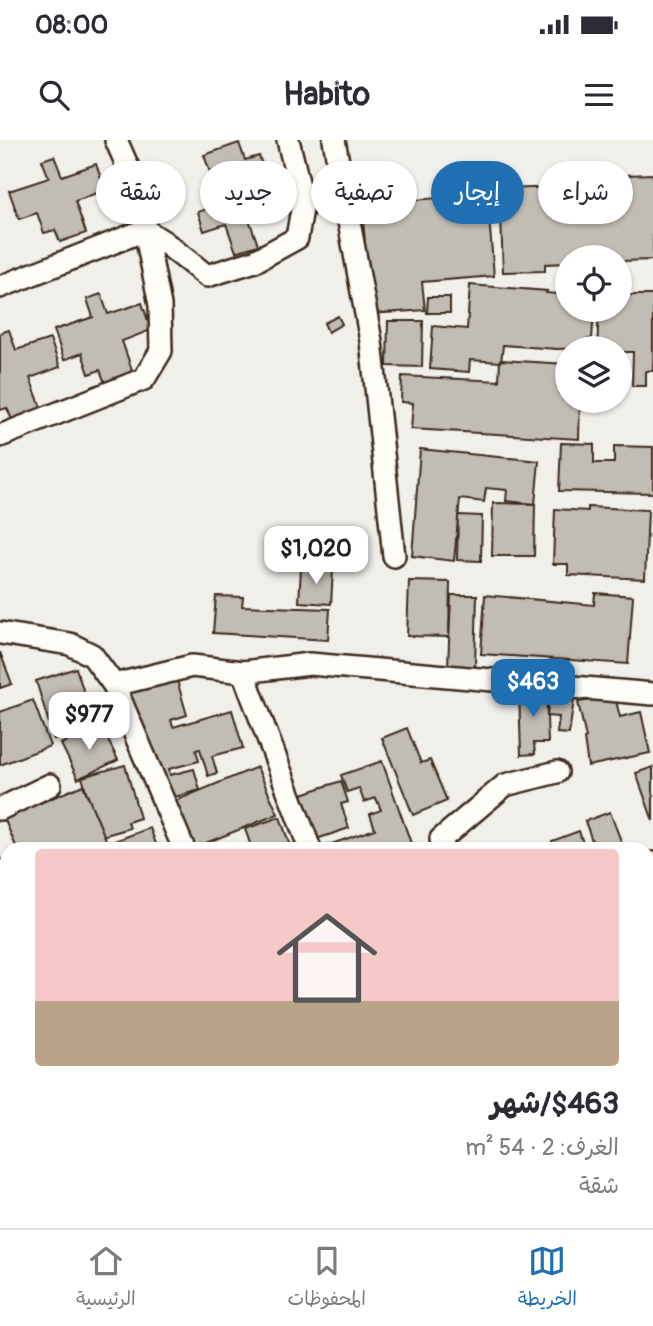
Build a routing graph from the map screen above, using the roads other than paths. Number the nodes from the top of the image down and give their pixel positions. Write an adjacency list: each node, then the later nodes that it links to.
1 (116, 140): 4 (street)
2 (288, 140): 4 (street)
3 (334, 140): 7 (street)
4 (145, 230): 5 (street); 6 (street)
5 (0, 287)
6 (0, 436)
7 (394, 556)
8 (0, 633): 10 (street)
9 (243, 672): 10 (street); 11 (street); 16 (street)
10 (114, 685): 15 (street)
11 (652, 692)
12 (556, 772): 17 (street)
13 (50, 785): 14 (street)
14 (0, 808)
15 (181, 842)
16 (307, 842)
17 (442, 842)

